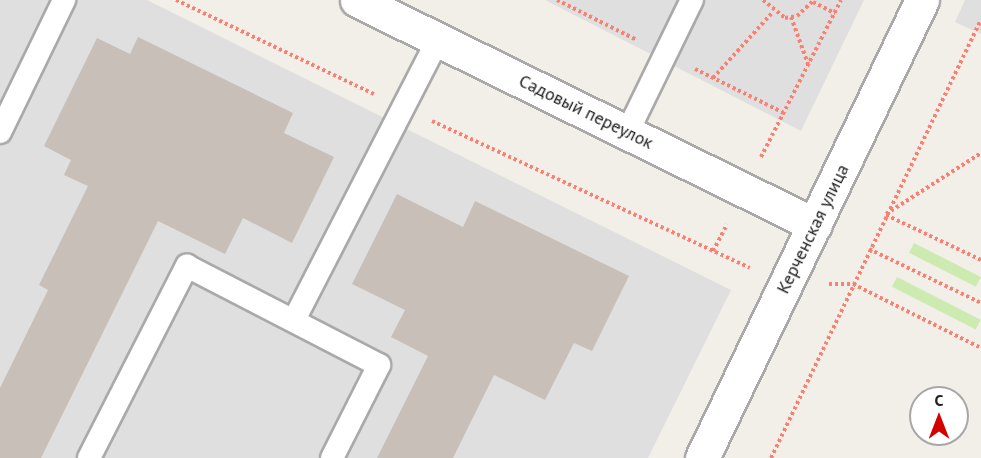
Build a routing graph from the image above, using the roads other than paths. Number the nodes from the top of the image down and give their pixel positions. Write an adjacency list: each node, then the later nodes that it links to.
1 (64, 0): 6 (lane)
2 (357, 0): 5 (street, Садовый переулок)
3 (692, 0): 7 (lane)
4 (922, 0): 8 (street, Керченская улица)
5 (438, 40): 7 (street, Садовый переулок); 9 (lane)
6 (0, 132)
7 (627, 133): 8 (street, Садовый переулок)
8 (815, 225): 12 (street, Керченская улица)
9 (294, 320): 10 (lane); 11 (lane)
10 (89, 458)
11 (332, 458)
12 (702, 458)

